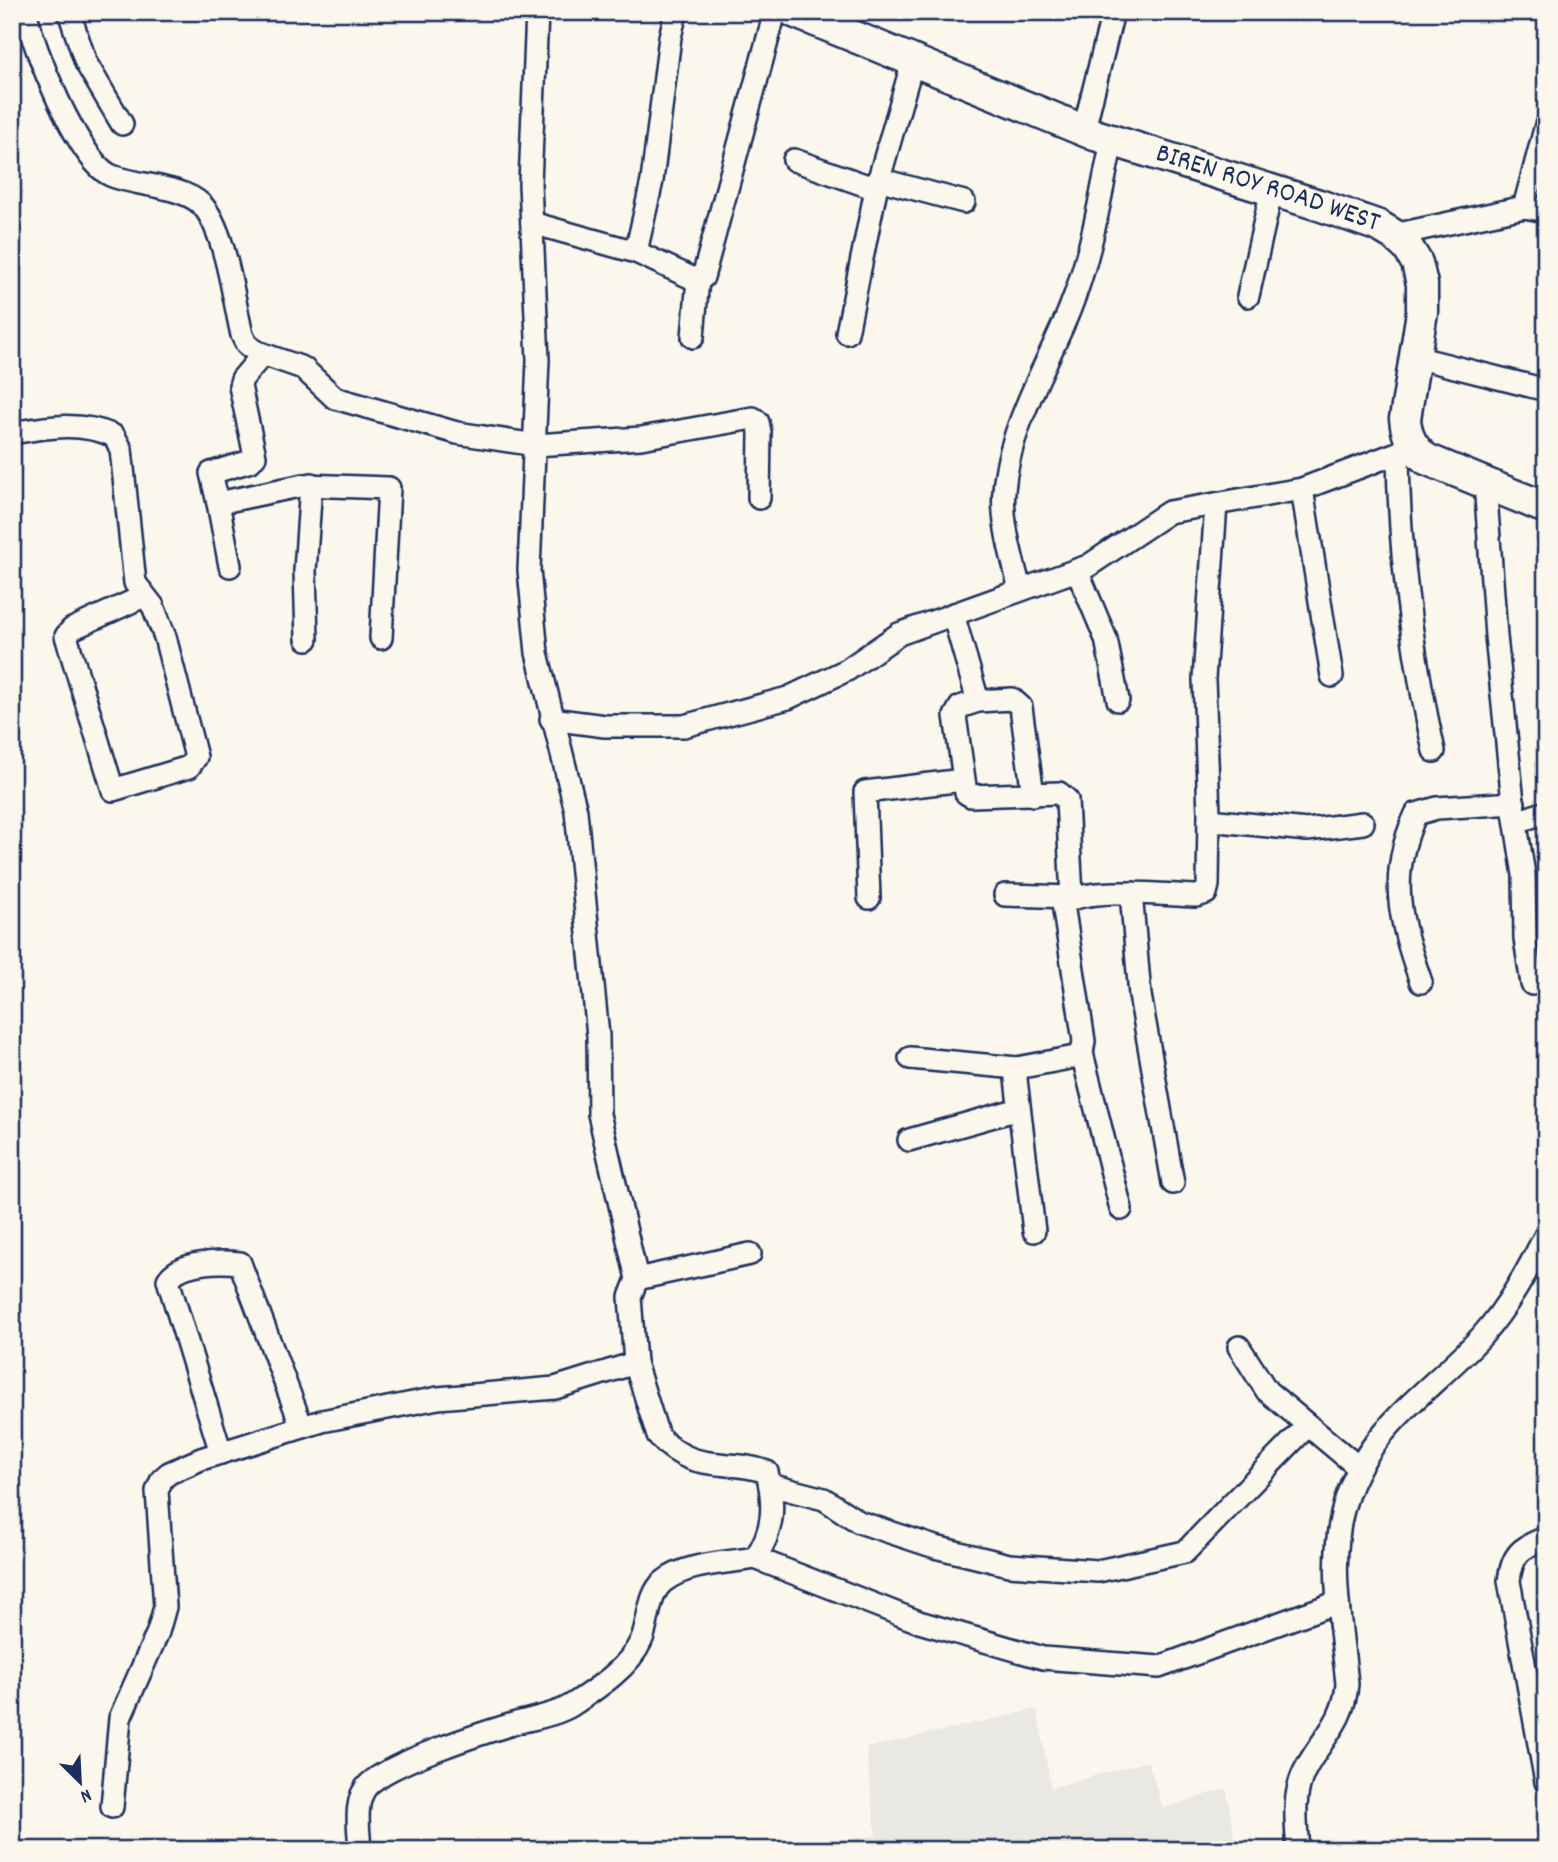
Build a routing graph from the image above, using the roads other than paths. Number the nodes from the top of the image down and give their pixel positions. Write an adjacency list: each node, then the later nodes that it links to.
1 (26, 12): 26 (street)
2 (69, 12): 9 (street)
3 (537, 12): 19 (street)
4 (676, 12): 21 (street)
5 (775, 12): 22 (street)
6 (794, 12): 8 (main road, BIREN ROY ROAD WEST)
7 (1114, 12): 11 (street)
8 (913, 61): 11 (main road, BIREN ROY ROAD WEST); 14 (street)
9 (121, 124)
10 (1546, 125): 17 (street)
11 (1084, 129): 12 (main road, BIREN ROY ROAD WEST)
12 (1112, 141): 15 (main road, BIREN ROY ROAD WEST); 41 (street)
13 (794, 160): 14 (street)
14 (877, 184): 16 (street); 24 (street)
15 (1272, 189): 20 (main road, BIREN ROY ROAD WEST); 23 (street)
16 (964, 202)
17 (1524, 207): 18 (street); 20 (street)
18 (1546, 211)
19 (532, 223): 21 (street); 30 (street)
20 (1394, 235): 27 (main road, BIREN ROY ROAD WEST)
21 (636, 252): 22 (street)
22 (698, 279): 25 (street)
23 (1248, 296)
24 (847, 332)
25 (694, 337)
26 (264, 354): 30 (street); 36 (street)
27 (1415, 357): 28 (street); 31 (main road, BIREN ROY ROAD WEST)
28 (1546, 390)
29 (12, 433): 42 (street)
30 (536, 445): 35 (street); 49 (street)
31 (1405, 451): 32 (main road); 34 (street); 50 (street)
32 (1485, 482): 38 (main road); 53 (street)
33 (311, 484): 36 (street); 44 (street); 45 (street)
34 (1301, 489): 37 (street); 46 (street)
35 (759, 498)
36 (218, 503): 39 (street)
37 (1216, 504): 40 (street); 55 (street)
38 (1546, 508)
39 (230, 566)
40 (1077, 570): 41 (street); 47 (street)
41 (1020, 590): 43 (street)
42 (144, 596): 42 (street)
43 (953, 614): 48 (street); 49 (street)
44 (381, 638)
45 (307, 639)
46 (1332, 676)
47 (1118, 700)
48 (978, 701): 51 (street); 52 (street)
49 (551, 719): 73 (street)
50 (1434, 751)
51 (963, 780): 52 (street); 60 (street)
52 (1033, 795): 59 (street)
53 (1515, 812): 54 (street); 61 (street); 62 (street)
54 (1546, 812)
55 (1209, 820): 56 (street); 57 (street)
56 (1363, 823)
57 (1131, 893): 59 (street); 68 (street)
58 (1005, 895): 59 (street)
59 (1072, 897): 63 (street)
60 (869, 898)
61 (1421, 982)
62 (1532, 984)
63 (1082, 1053): 65 (street); 69 (street)
64 (910, 1058): 65 (street)
65 (1017, 1068): 66 (street)
66 (1019, 1109): 67 (street); 70 (street)
67 (909, 1140)
68 (1173, 1183)
69 (1121, 1209)
70 (1034, 1231)
71 (1546, 1234): 79 (street)
72 (750, 1254): 73 (street)
73 (637, 1279): 75 (street)
74 (1239, 1347): 76 (street)
75 (635, 1363): 77 (street); 80 (street)
76 (1308, 1425): 79 (street); 80 (street)
77 (303, 1427): 78 (street); 78 (street)
78 (221, 1452): 85 (street)
79 (1358, 1467): 83 (street)
80 (770, 1485): 82 (street)
81 (1546, 1538): 84 (street)
82 (755, 1558): 83 (street); 86 (street)
83 (1338, 1602): 87 (street)
84 (1546, 1782)
85 (112, 1807)
86 (360, 1850)
87 (1298, 1850)

